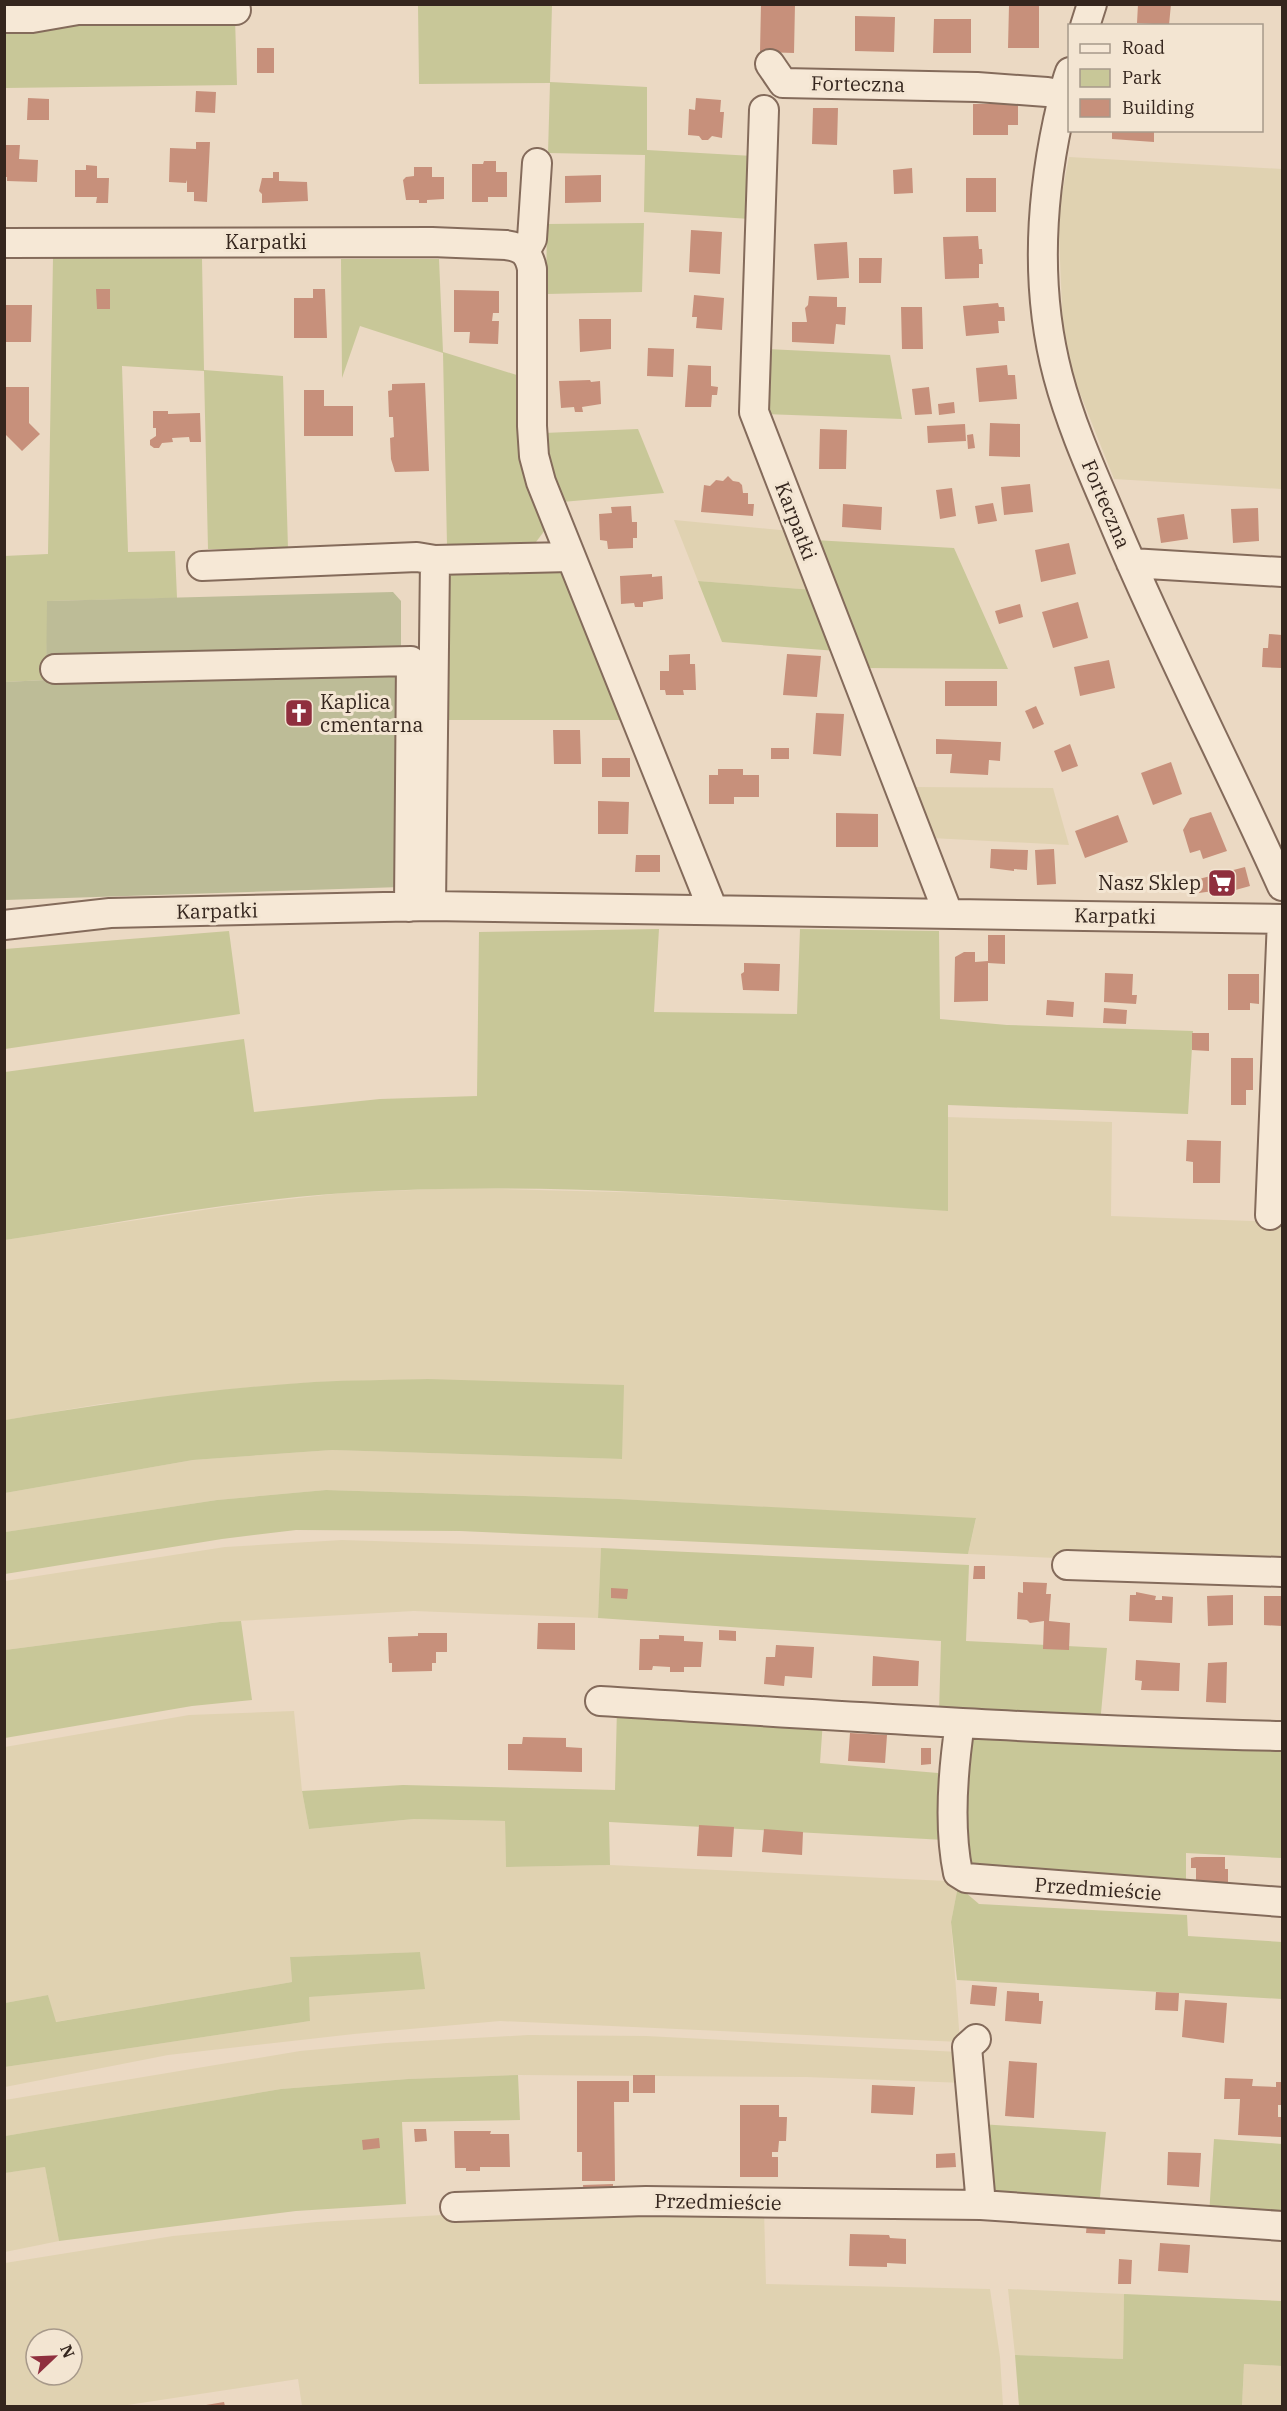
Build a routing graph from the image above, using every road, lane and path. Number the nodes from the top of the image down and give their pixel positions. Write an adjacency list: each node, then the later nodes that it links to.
1 (1092, 4): 4 (street)
2 (236, 10): 3 (street)
3 (4, 18)
4 (1086, 24)
5 (770, 64): 6 (street, Forteczna)
6 (1066, 83): 13 (street, Forteczna)
7 (764, 110): 21 (street, Karpatki)
8 (537, 163): 10 (street)
9 (4, 243): 10 (street, Karpatki)
10 (525, 252): 11 (street)
11 (570, 557): 12 (street); 20 (street)
12 (435, 560): 14 (street); 16 (street)
13 (1131, 563): 15 (street); 18 (street, Forteczna)
14 (202, 566)
15 (1282, 572)
16 (422, 661): 17 (street); 19 (street)
17 (56, 669)
18 (1282, 886)
19 (420, 907): 20 (street, Karpatki); 23 (street, Karpatki)
20 (713, 910): 21 (street, Karpatki)
21 (948, 913): 22 (street, Karpatki)
22 (1282, 919): 24 (street)
23 (4, 925)
24 (1270, 1215)
25 (1067, 1565): 26 (street)
26 (1282, 1572)
27 (600, 1701): 28 (street)
28 (960, 1723): 29 (street); 30 (street, Przedmieście)
29 (1282, 1736)
30 (1282, 1902)
31 (976, 2039): 32 (street)
32 (976, 2205): 33 (street, Przedmieście); 34 (street, Przedmieście)
33 (455, 2207)
34 (1282, 2226)

